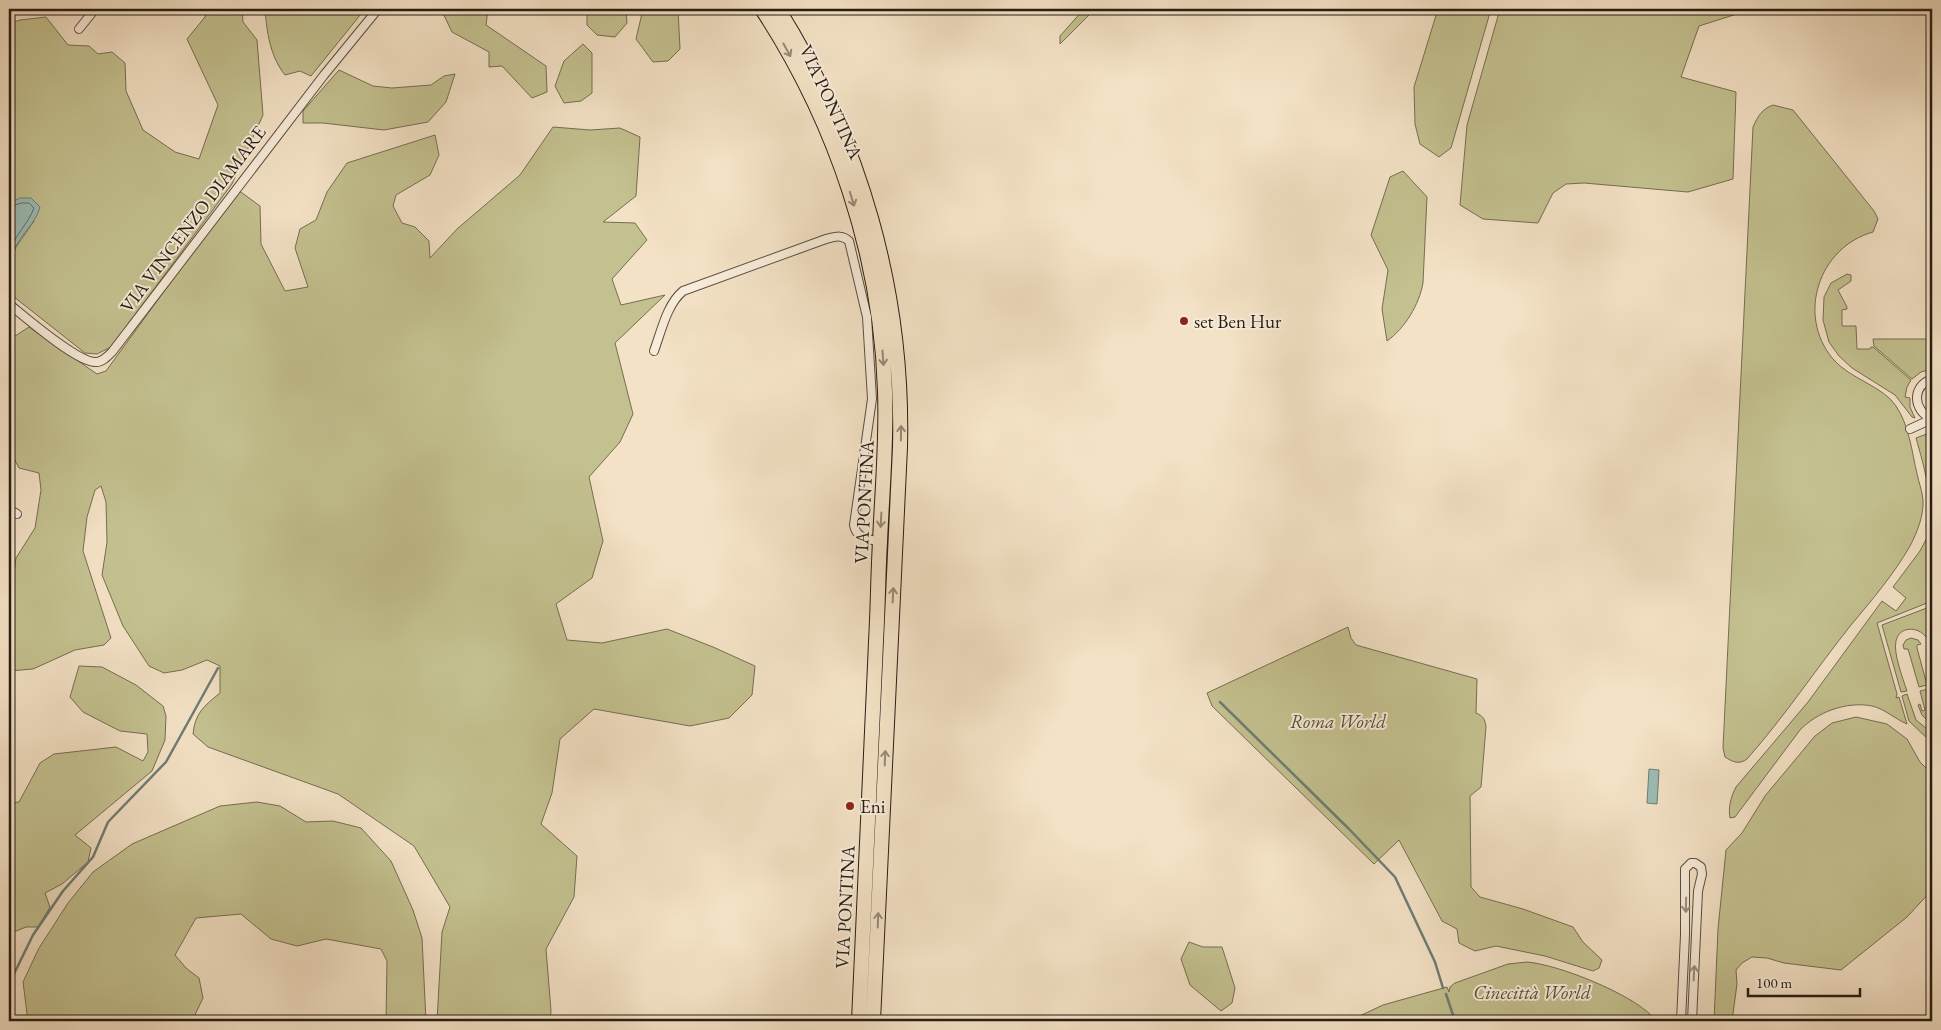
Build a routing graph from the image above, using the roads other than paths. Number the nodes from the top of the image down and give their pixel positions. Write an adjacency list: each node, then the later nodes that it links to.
1 (95, 9): 5 (street)
2 (378, 9): 6 (street, VIA VINCENZO DIAMARE)
3 (762, 9): 13 (highway, VIA PONTINA, one-way to 13)
4 (778, 9): 14 (highway, VIA PONTINA, one-way to 4)
5 (79, 30)
6 (9, 304)
7 (654, 351): 13 (street)
8 (1932, 379): 9 (street)
9 (1932, 418): 10 (street)
10 (1910, 429)
11 (9, 509): 12 (street)
12 (16, 514)
13 (880, 542): 15 (highway, VIA PONTINA)
14 (877, 949): 16 (highway, VIA PONTINA); 17 (highway)
15 (859, 1021)
16 (873, 1021)
17 (880, 1021)
18 (1681, 1021): 19 (street, one-way to 18)
19 (1692, 1021)

